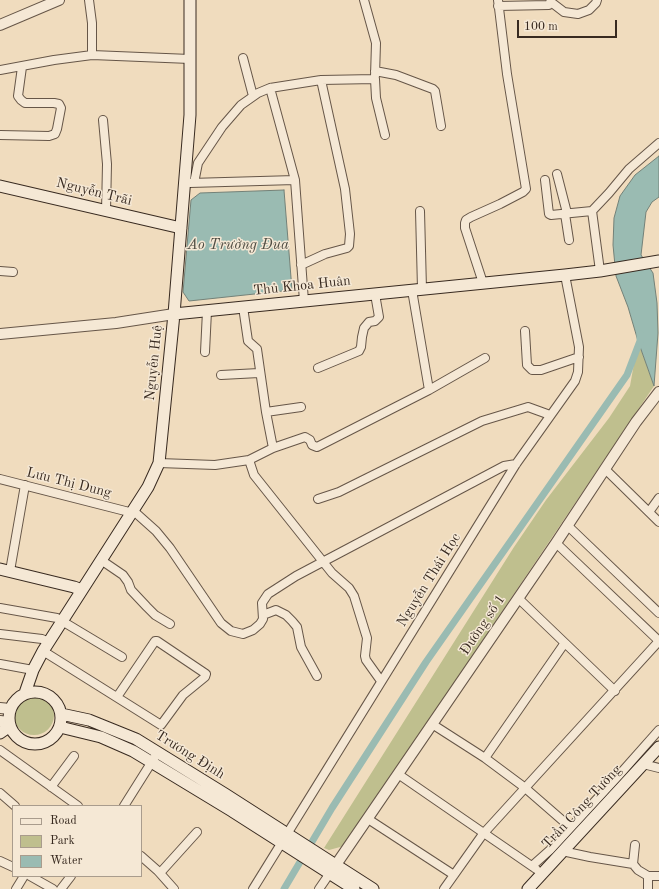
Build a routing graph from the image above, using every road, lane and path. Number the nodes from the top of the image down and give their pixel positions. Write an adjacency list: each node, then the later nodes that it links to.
1 (59, 0): 8 (street)
2 (89, 0): 9 (street)
3 (190, 0): 11 (main road, Nguyễn Huệ)
4 (364, 0): 14 (street)
5 (597, 0): 6 (street)
6 (551, 1): 7 (street)
7 (498, 3): 40 (street)
8 (0, 25)
9 (92, 55): 11 (street); 12 (street)
10 (242, 58): 17 (street)
11 (190, 59): 26 (main road, Nguyễn Huệ)
12 (22, 67): 13 (street); 20 (street)
13 (0, 70)
14 (375, 75): 15 (street); 19 (street); 21 (street)
15 (321, 80): 16 (street); 35 (street)
16 (270, 88): 17 (street); 24 (street)
17 (254, 96): 26 (street)
18 (103, 120): 28 (street)
19 (441, 126)
20 (0, 135)
21 (385, 135)
22 (659, 143): 30 (street)
23 (557, 174): 31 (street)
24 (295, 180): 26 (street); 35 (street)
25 (545, 180): 31 (street)
26 (189, 183): 32 (main road, Nguyễn Huệ)
27 (0, 186): 28 (main road, Nguyễn Trãi)
28 (106, 211): 32 (main road, Nguyễn Trãi)
29 (420, 211): 41 (street)
30 (592, 211): 31 (street); 36 (street)
31 (566, 214): 33 (street)
32 (181, 228): 46 (main road, Nguyễn Huệ)
33 (569, 240)
34 (659, 261): 36 (main road, Thủ Khoa Huân)
35 (301, 265): 43 (street)
36 (603, 270): 39 (main road, Thủ Khoa Huân)
37 (0, 271): 38 (street)
38 (13, 272)
39 (565, 275): 40 (main road, Thủ Khoa Huân); 50 (street, Nguyễn Thái Học)
40 (483, 283): 41 (main road, Thủ Khoa Huân)
41 (417, 290): 42 (main road, Thủ Khoa Huân); 55 (street)
42 (375, 294): 43 (main road, Thủ Khoa Huân); 52 (street)
43 (304, 301): 44 (main road, Thủ Khoa Huân)
44 (243, 307): 45 (main road, Thủ Khoa Huân); 53 (street)
45 (207, 311): 46 (main road, Thủ Khoa Huân); 49 (street)
46 (174, 314): 48 (street, Thủ Khoa Huân); 62 (main road, Nguyễn Huệ)
47 (525, 331): 50 (street)
48 (0, 334)
49 (205, 352)
50 (579, 357): 59 (street, Nguyễn Thái Học)
51 (485, 358): 55 (street)
52 (318, 368)
53 (259, 373): 54 (street); 58 (street)
54 (221, 375)
55 (429, 390): 60 (street)
56 (659, 392): 64 (street, Đường số 1)
57 (301, 407): 58 (street)
58 (266, 412): 60 (street)
59 (550, 415): 63 (street, Nguyễn Thái Học); 68 (street)
60 (273, 448): 61 (street)
61 (249, 460): 62 (street); 75 (street)
62 (159, 462): 69 (main road, Nguyễn Huệ)
63 (516, 464): 75 (street); 93 (street, Nguyễn Thái Học)
64 (605, 469): 70 (street); 72 (street, Đường số 1)
65 (0, 479): 66 (street, Lưu Thị Dung)
66 (25, 485): 69 (street, Lưu Thị Dung); 76 (street)
67 (659, 498): 70 (street)
68 (318, 499)
69 (131, 512): 74 (main road, Nguyễn Huệ); 81 (street, Lưu Thị Dung)
70 (649, 512): 71 (street)
71 (659, 522)
72 (567, 525): 73 (street, Đường số 1); 80 (street)
73 (556, 543): 78 (street, Đường số 1); 85 (street)
74 (100, 560): 77 (main road, Nguyễn Huệ); 83 (street)
75 (323, 562): 81 (street); 93 (street)
76 (5, 570): 77 (main road)
77 (82, 590): 82 (main road, Nguyễn Huệ)
78 (518, 598): 87 (street); 100 (street, Đường số 1)
79 (0, 608): 82 (street)
80 (659, 613)
81 (263, 615): 92 (street)
82 (62, 621): 86 (main road, Nguyễn Huệ); 89 (street)
83 (170, 624)
84 (0, 634): 86 (street)
85 (659, 641): 94 (street)
86 (49, 642): 88 (main road, Nguyễn Huệ)
87 (564, 644): 94 (street); 108 (street)
88 (43, 652): 91 (main road, Nguyễn Huệ); 96 (street)
89 (122, 657)
90 (0, 664): 91 (street)
91 (33, 670): 95 (main road, Nguyễn Huệ)
92 (317, 676)
93 (381, 681): 122 (street, Nguyễn Thái Học)
94 (615, 691): 113 (street)
95 (25, 693): 97 (main road); 98 (main road)
96 (117, 697): 96 (street)
97 (5, 709): 99 (main road)
98 (60, 714): 101 (main road); 107 (main road, Trương Định)
99 (6, 723): 101 (main road); 103 (main road)
100 (432, 724): 108 (street); 111 (street, Đường số 1)
101 (60, 726): 107 (main road, Trương Định)
102 (659, 730): 119 (street, Trần Công Tường)
103 (0, 733)
104 (659, 747): 109 (main road, Trần Công Tường)
105 (0, 750): 112 (street)
106 (74, 756): 112 (street)
107 (155, 757): 117 (street); 122 (main road, Trương Định)
108 (485, 758): 113 (street)
109 (643, 764): 110 (street); 124 (main road, Trần Công Tường)
110 (659, 768)
111 (398, 774): 118 (street, Đường số 1); 121 (street)
112 (51, 786): 116 (street)
113 (524, 787): 119 (street); 121 (street)
114 (0, 793): 115 (street)
115 (14, 805)
116 (77, 805)
117 (125, 805)
118 (368, 819): 128 (street, Đường số 1); 132 (street)
119 (570, 827): 130 (street, Trần Công Tường)
120 (197, 832): 131 (street)
121 (483, 834): 130 (street); 132 (street)
122 (289, 841): 128 (main road, Trương Định); 142 (street, Nguyễn Thái Học)
123 (635, 845): 127 (street)
124 (562, 850): 127 (street); 130 (main road, Trần Công Tường)
125 (142, 857): 131 (street)
126 (0, 861): 129 (street)
127 (634, 864): 133 (street)
128 (328, 866): 143 (street); 144 (main road); 145 (main road)
129 (12, 867)
130 (537, 870): 147 (main road, Trần Công Tường)
131 (160, 873): 141 (street)
132 (454, 875): 146 (street)
133 (648, 876): 134 (street); 148 (street)
134 (659, 876)
135 (23, 877): 138 (street)
136 (32, 877): 139 (street)
137 (70, 877): 140 (street)
138 (16, 889)
139 (53, 889)
140 (61, 889)
141 (174, 889)
142 (253, 889)
143 (319, 889)
144 (354, 889)
145 (373, 889)
146 (444, 889)
147 (528, 889)
148 (648, 889)

